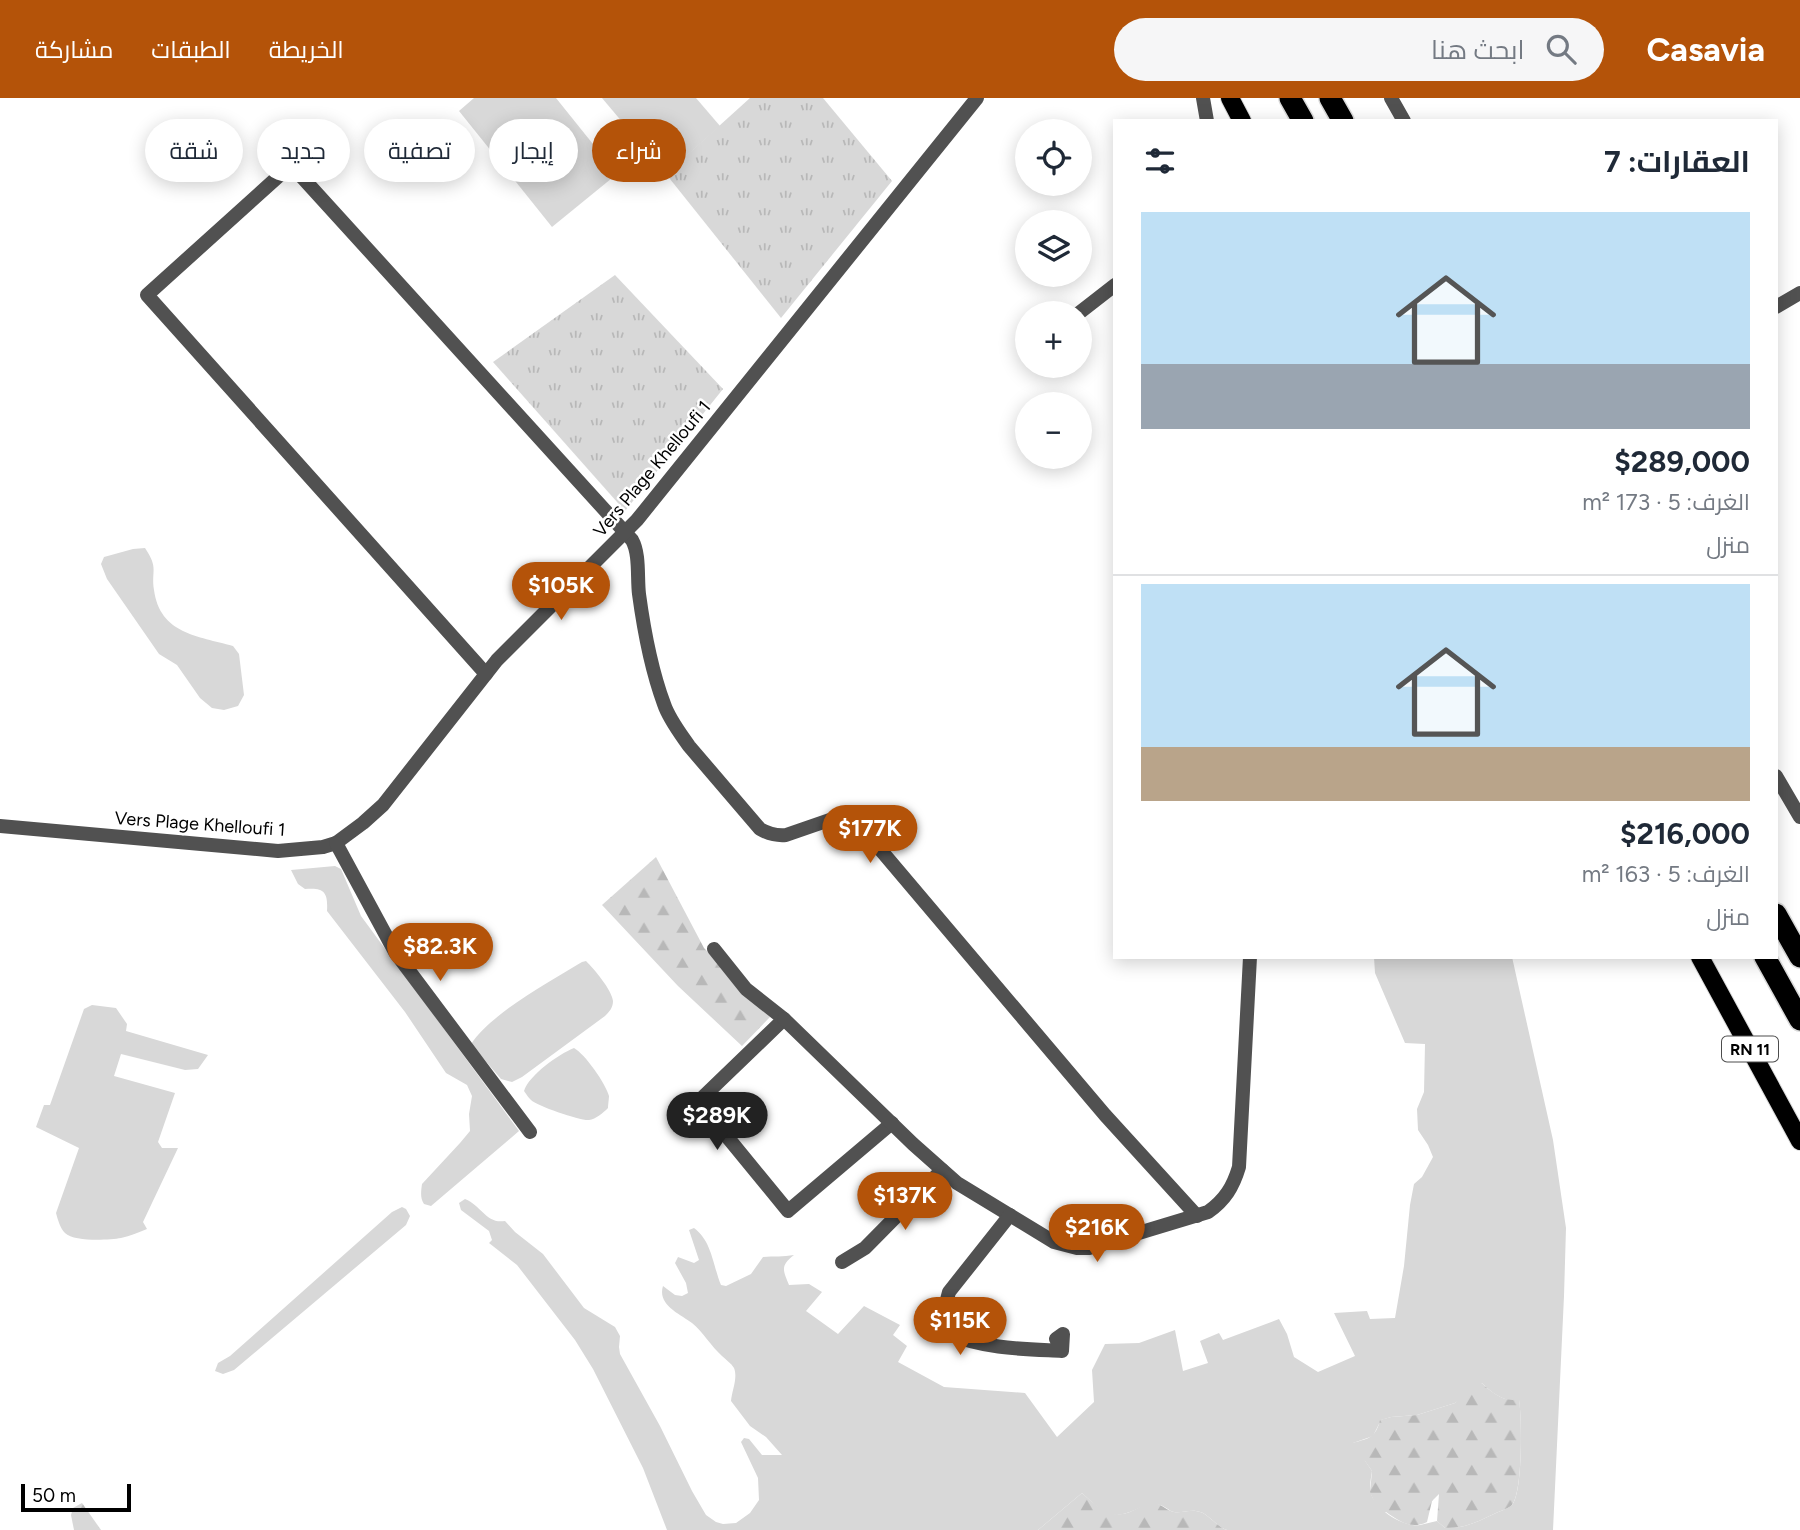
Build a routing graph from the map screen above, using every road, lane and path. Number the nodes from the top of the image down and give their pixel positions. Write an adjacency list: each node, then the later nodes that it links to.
1 (977, 98): 16 (street, Vers Plage Khelloufi 1)
2 (1203, 98): 7 (street)
3 (1230, 98): 8 (main road)
4 (1290, 98): 9 (highway)
5 (1330, 98): 10 (highway)
6 (1391, 98): 11 (street)
7 (1207, 119)
8 (1241, 119)
9 (1302, 119)
10 (1342, 119)
11 (1403, 119)
12 (1113, 287): 14 (street)
13 (1800, 293): 15 (street)
14 (1092, 303)
15 (1778, 306)
16 (626, 533): 17 (street, Vers Plage Khelloufi 1); 17 (street); 35 (street)
17 (486, 674): 21 (street, Vers Plage Khelloufi 1)
18 (1778, 779): 19 (street)
19 (1800, 817)
20 (0, 826): 21 (street, Vers Plage Khelloufi 1)
21 (336, 843): 31 (street)
22 (1778, 918): 24 (highway)
23 (713, 949): 28 (street)
24 (1800, 957)
25 (1251, 959): 35 (street)
26 (1701, 959): 32 (main road, RN 11)
27 (1767, 959): 29 (highway)
28 (784, 1019): 30 (street); 30 (street)
29 (1800, 1020)
30 (892, 1124): 33 (street)
31 (530, 1132)
32 (1800, 1141)
33 (942, 1170): 34 (street); 36 (street)
34 (1010, 1215): 35 (street); 37 (street)
35 (1197, 1216)
36 (842, 1262)
37 (1056, 1339)

